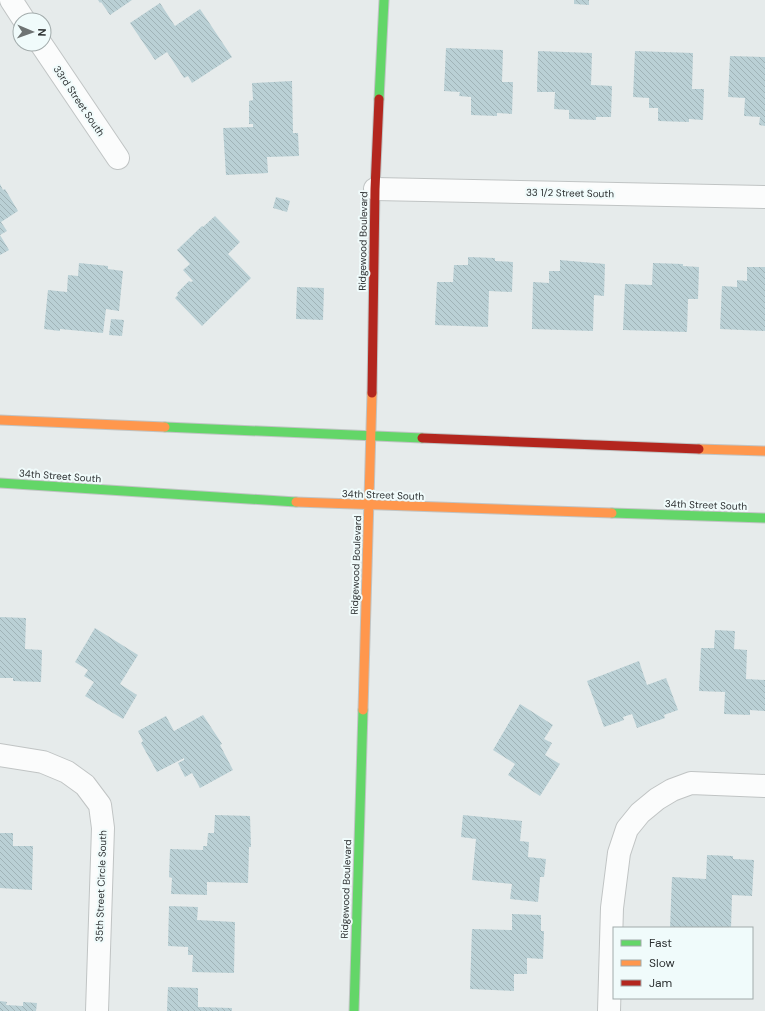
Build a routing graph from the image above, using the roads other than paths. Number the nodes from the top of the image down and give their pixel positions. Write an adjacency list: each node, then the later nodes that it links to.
1 (11, 0): 3 (street)
2 (384, 0): 6 (main road, Ridgewood Boulevard)
3 (19, 12)
4 (46, 52): 5 (street, 33rd Street South)
5 (118, 158)
6 (375, 189): 7 (street, 33 1/2 Street South); 9 (main road, Ridgewood Boulevard)
7 (765, 197)
8 (0, 420): 9 (main road)
9 (371, 437): 10 (main road); 12 (main road, Ridgewood Boulevard)
10 (765, 451)
11 (0, 483): 12 (main road, 34th Street South)
12 (369, 505): 13 (main road, 34th Street South); 17 (main road, Ridgewood Boulevard)
13 (765, 518)
14 (0, 755): 16 (street, 35th Street Circle South)
15 (765, 786): 18 (street)
16 (97, 1011)
17 (354, 1011)
18 (609, 1011)

